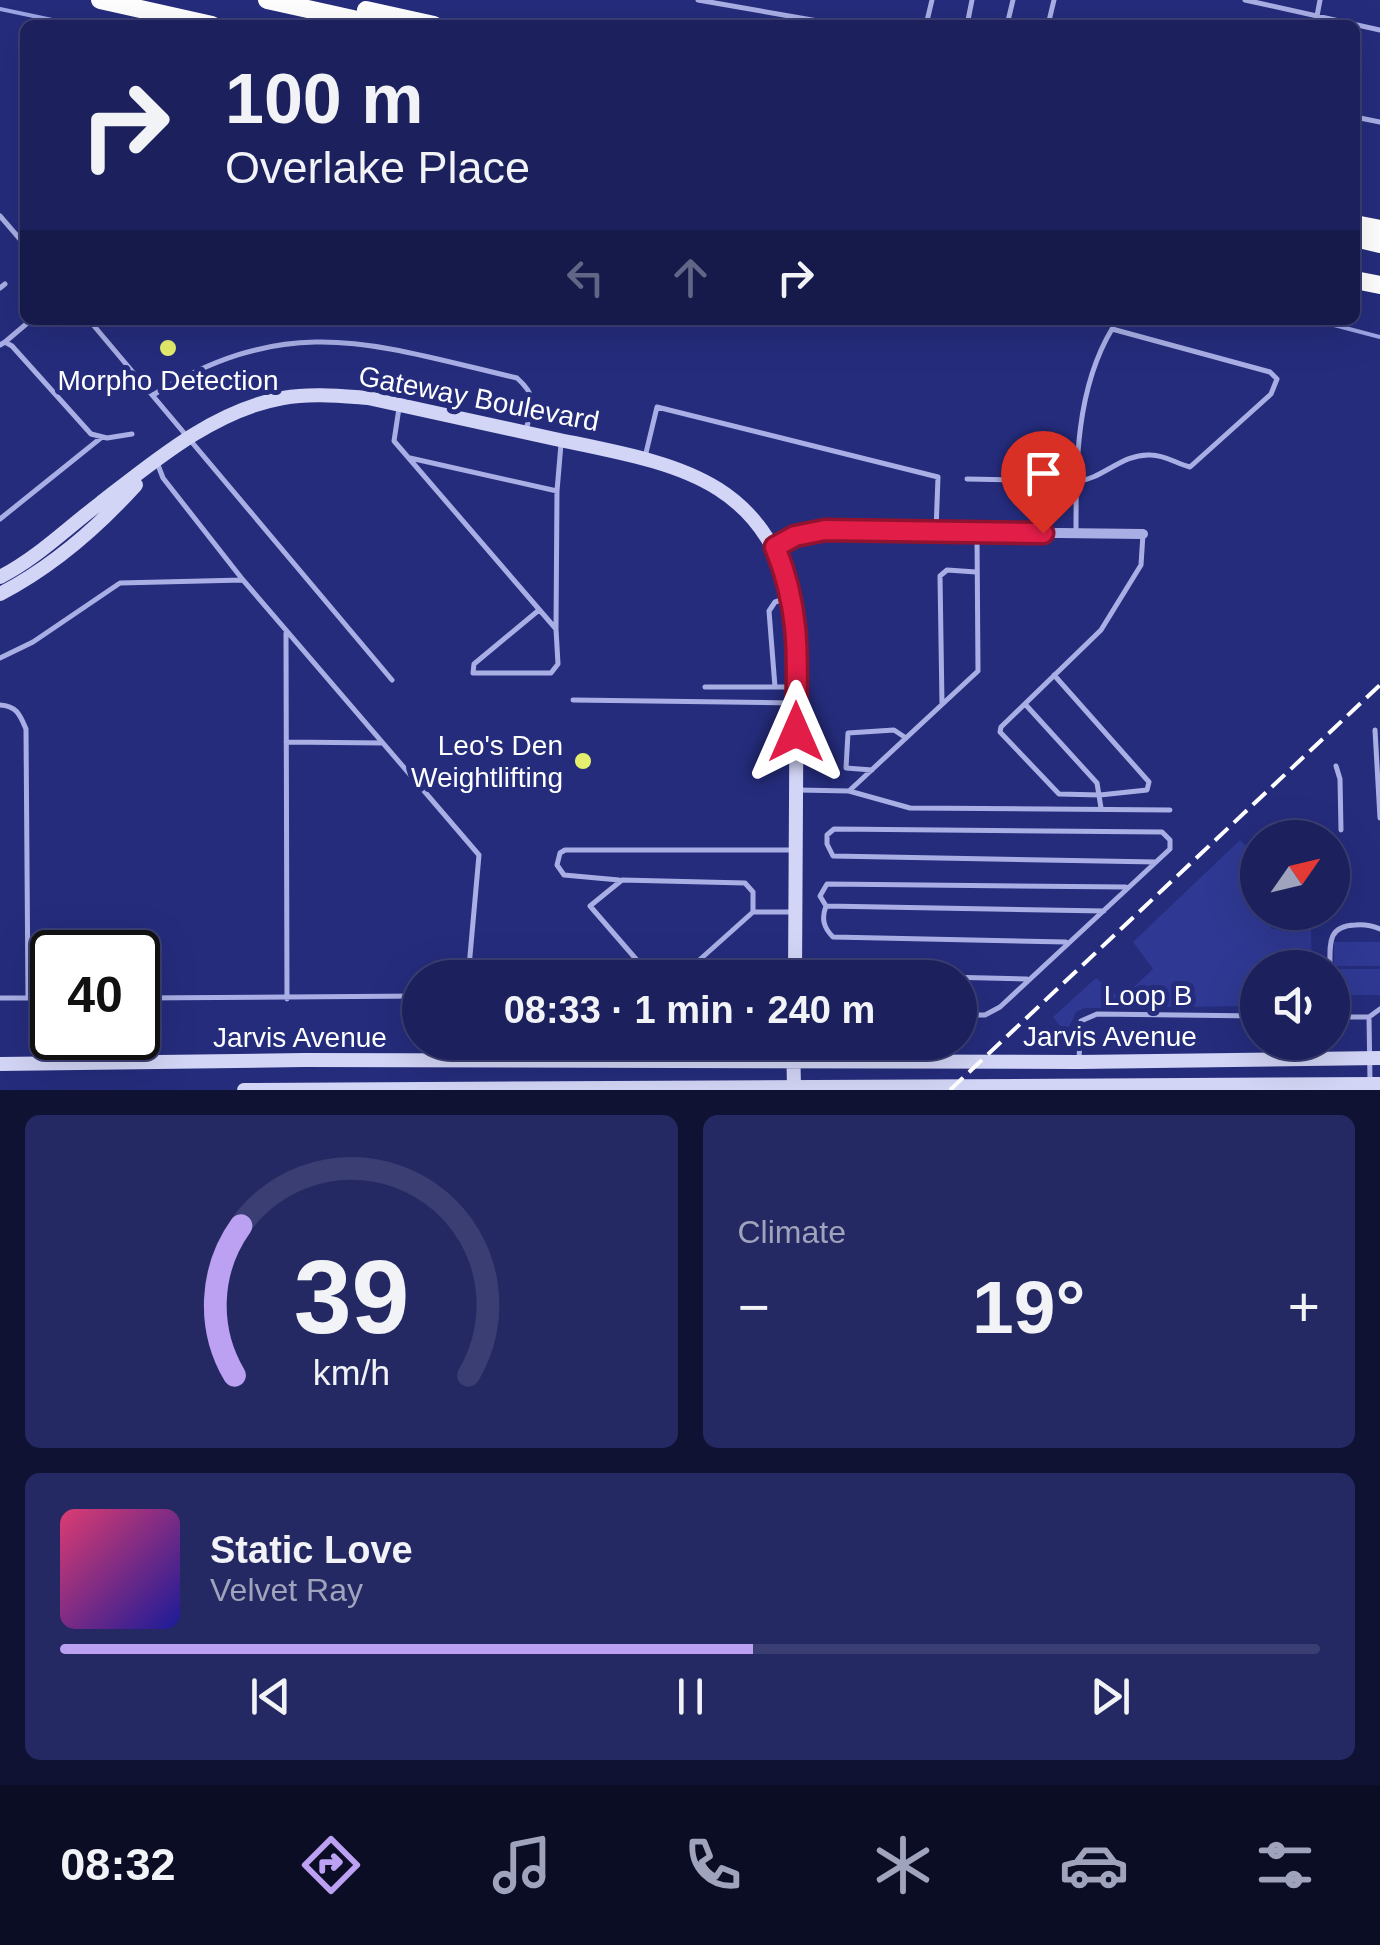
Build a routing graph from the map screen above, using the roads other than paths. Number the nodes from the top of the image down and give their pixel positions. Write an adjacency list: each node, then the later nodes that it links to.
1 (100, 0): 8 (highway)
2 (267, 0): 9 (highway)
3 (322, 0): 10 (highway)
4 (698, 0): 11 (lane)
5 (1244, 0): 7 (lane)
6 (1320, 0): 7 (lane)
7 (1316, 16): 12 (lane)
8 (190, 20)
9 (357, 20)
10 (412, 20)
11 (812, 20)
12 (1334, 20)
13 (0, 216): 14 (lane)
14 (20, 240)
15 (25, 325): 17 (lane)
16 (93, 325): 18 (lane)
17 (2, 343): 22 (lane)
18 (153, 395): 20 (lane); 23 (lane)
19 (400, 405): 20 (main road, Gateway Boulevard); 23 (main road, Gateway Boulevard); 26 (lane)
20 (525, 432): 24 (main road, Gateway Boulevard)
21 (132, 434): 22 (lane)
22 (102, 437): 31 (lane)
23 (190, 437): 27 (main road, Gateway Boulevard); 47 (lane)
24 (561, 440): 25 (main road, Gateway Boulevard); 30 (lane)
25 (645, 457): 32 (lane); 36 (main road, Gateway Boulevard)
26 (407, 458): 30 (lane); 42 (lane)
27 (157, 462): 38 (main road, Gateway Boulevard); 39 (lane); 40 (main road, Gateway Boulevard)
28 (967, 479): 29 (lane)
29 (1076, 482): 29 (lane); 34 (lane)
30 (557, 491): 43 (lane)
31 (0, 519)
32 (936, 532): 33 (street); 36 (street)
33 (977, 532): 34 (street); 37 (lane)
34 (1076, 533): 35 (street)
35 (1142, 534): 46 (lane)
36 (775, 547): 41 (main road)
37 (978, 572): 52 (lane); 52 (lane)
38 (0, 576)
39 (243, 580): 44 (lane); 45 (lane)
40 (0, 594)
41 (792, 597): 48 (lane); 50 (main road)
42 (539, 610): 43 (lane); 43 (lane)
43 (556, 629)
44 (286, 630): 57 (lane); 58 (lane)
45 (0, 658)
46 (1054, 675): 53 (lane); 63 (lane)
47 (392, 680)
48 (775, 686): 49 (lane); 50 (lane)
49 (705, 687)
50 (796, 695): 51 (lane); 61 (main road)
51 (572, 700)
52 (942, 704): 56 (lane)
53 (1025, 704): 63 (lane); 63 (lane)
54 (0, 706): 87 (lane)
55 (1375, 730): 66 (lane)
56 (906, 738): 60 (lane); 60 (lane)
57 (286, 742): 58 (lane); 89 (lane)
58 (383, 743): 79 (lane)
59 (1336, 766): 67 (lane)
60 (872, 770): 62 (lane)
61 (796, 790): 62 (lane); 68 (main road)
62 (849, 792): 64 (lane)
63 (1100, 795): 64 (lane)
64 (1101, 809): 65 (lane)
65 (1170, 810)
66 (1380, 818)
67 (1342, 820)
68 (795, 850): 70 (lane); 75 (main road)
69 (1156, 862): 69 (lane); 71 (lane)
70 (622, 880): 74 (lane); 80 (lane)
71 (1129, 888): 72 (lane); 73 (lane)
72 (826, 906): 73 (lane); 77 (lane)
73 (1104, 911): 77 (lane)
74 (753, 912): 75 (lane); 81 (lane)
75 (795, 912): 82 (main road)
76 (1380, 929): 78 (lane)
77 (1070, 942): 84 (lane)
78 (1330, 950)
79 (470, 960)
80 (635, 960)
81 (699, 960)
82 (794, 960)
83 (977, 978): 84 (lane)
84 (1030, 979): 91 (lane)
85 (402, 996): 89 (lane)
86 (0, 998): 87 (lane)
87 (28, 998)
88 (160, 998): 89 (lane)
89 (288, 998)
90 (1380, 1009): 94 (lane)
91 (977, 1015)
92 (1240, 1016): 99 (lane, Loop B)
93 (1350, 1017): 94 (lane)
94 (1370, 1018): 95 (lane)
95 (1375, 1058): 99 (main road, Jarvis Avenue); 101 (lane)
96 (304, 1060): 97 (main road, Jarvis Avenue); 100 (main road, Jarvis Avenue); 106 (main road); 107 (main road)
97 (402, 1060)
98 (794, 1060): 99 (main road, Jarvis Avenue); 104 (main road)
99 (1079, 1062)
100 (0, 1064)
101 (1375, 1084): 104 (main road, Jarvis Avenue)
102 (549, 1089): 103 (main road, Jarvis Avenue); 107 (main road, Jarvis Avenue)
103 (640, 1089): 104 (main road, Jarvis Avenue)
104 (794, 1089)
105 (244, 1090): 106 (main road, Jarvis Avenue)
106 (301, 1090): 107 (main road, Jarvis Avenue)
107 (322, 1090)

